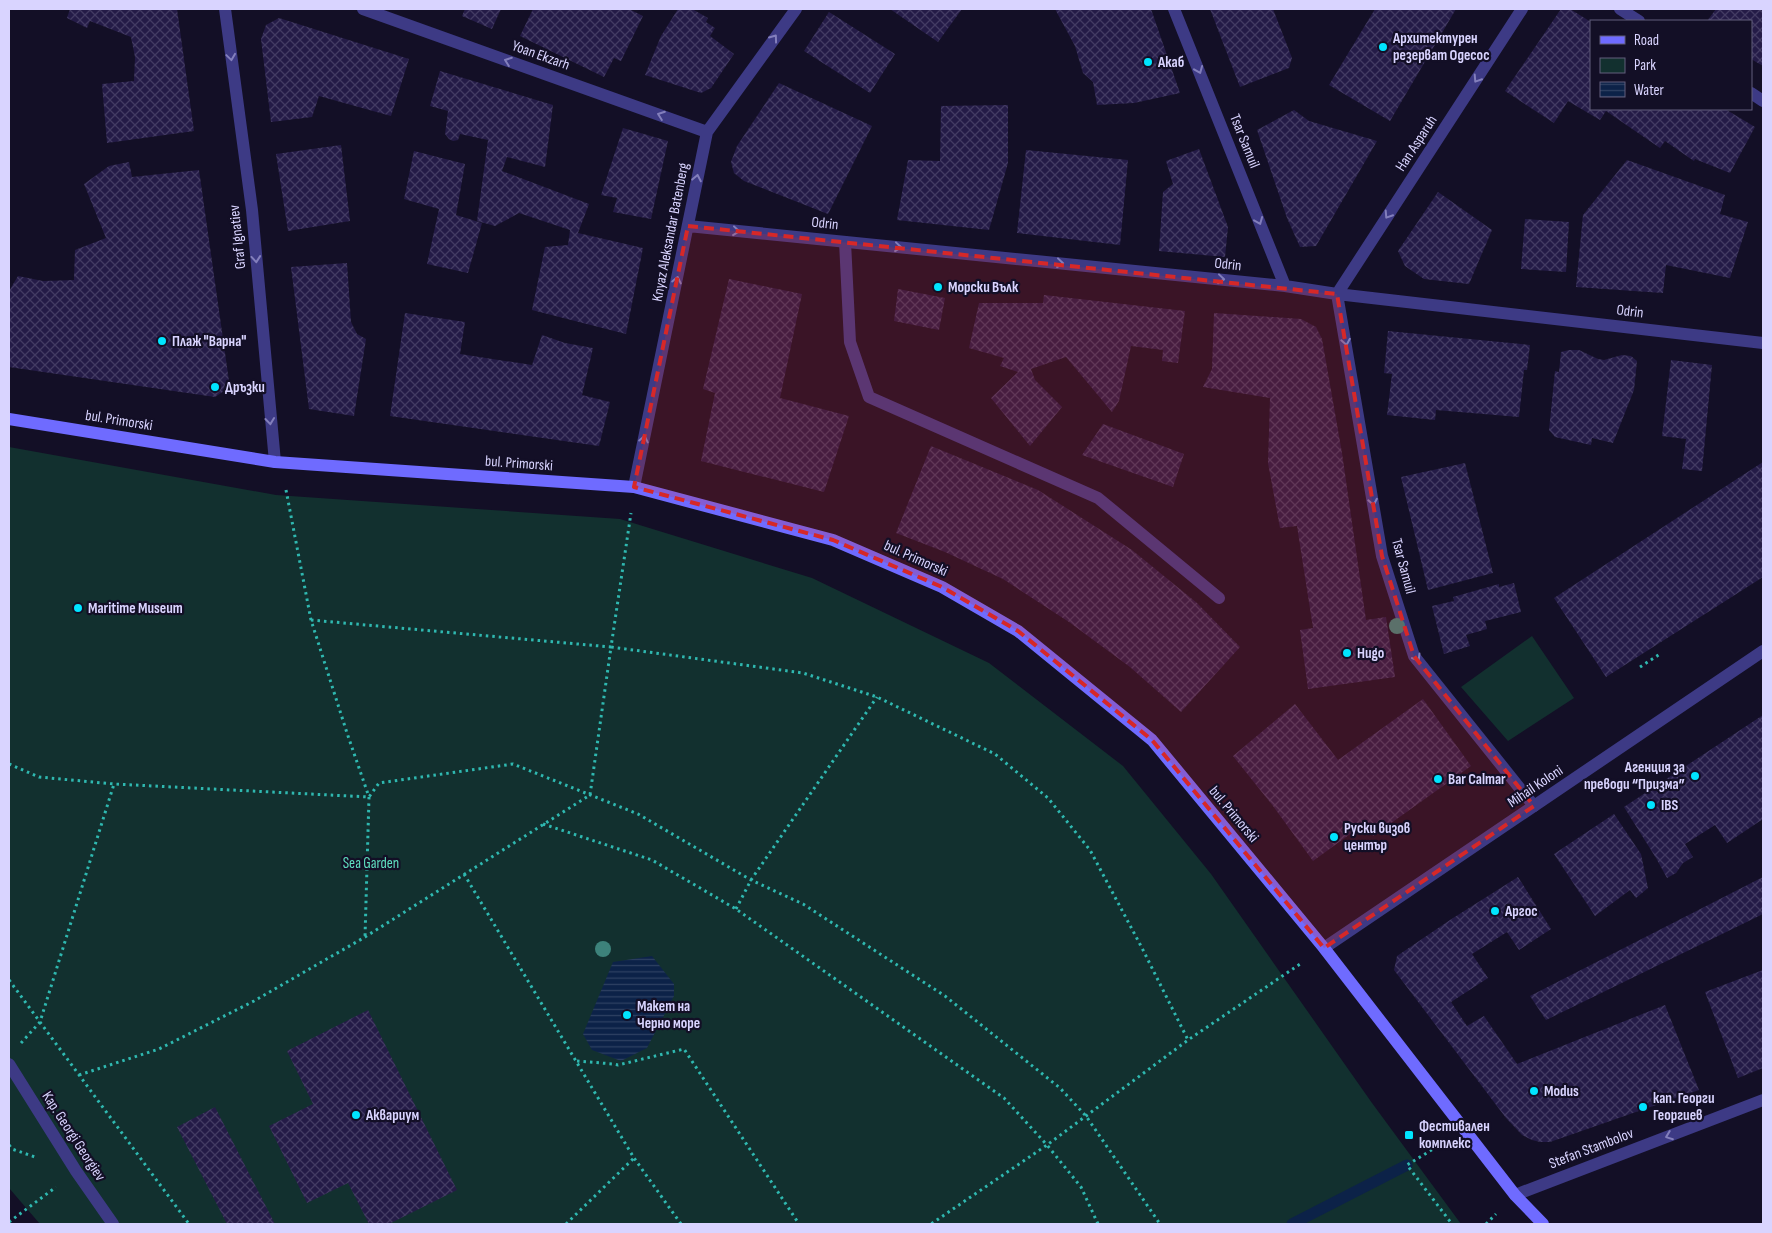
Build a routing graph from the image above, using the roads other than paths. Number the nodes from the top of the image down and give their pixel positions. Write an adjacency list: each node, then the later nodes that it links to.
1 (225, 9): 17 (street, Graf Ignatiev, one-way to 17)
2 (364, 9): 10 (street, Yoan Ekzarh, one-way to 2)
3 (796, 9): 10 (street, Knyaz Aleksandar Batenberg, one-way to 3)
4 (1174, 9): 13 (street, Tsar Samuil, one-way to 13)
5 (1522, 9): 14 (street, Han Asparuh, one-way to 14)
6 (1620, 9): 7 (street)
7 (1637, 20)
8 (1752, 94): 9 (street)
9 (1763, 101)
10 (707, 132): 11 (street, Knyaz Aleksandar Batenberg, one-way to 10)
11 (688, 226): 12 (street, Odrin, one-way to 12); 18 (street, Knyaz Aleksandar Batenberg, one-way to 11)
12 (845, 242): 13 (street, Odrin, one-way to 13); 19 (street)
13 (1285, 286): 14 (street, Odrin)
14 (1337, 294): 15 (street, Odrin); 21 (street, Tsar Samuil, one-way to 21)
15 (1763, 343)
16 (9, 419): 17 (main road, bul. Primorski)
17 (278, 463): 18 (main road, bul. Primorski)
18 (634, 487): 22 (main road, bul. Primorski)
19 (1219, 598)
20 (1763, 651): 21 (street, Mihail Koloni)
21 (1534, 806): 22 (street, Mihail Koloni)
22 (1324, 948): 25 (main road, bul. Primorski)
23 (9, 1064): 26 (street, Kap. Georgi Georgiev)
24 (1763, 1100): 25 (street, Stefan Stambolov, one-way to 25)
25 (1515, 1195): 27 (main road, bul. Primorski)
26 (113, 1224)
27 (1543, 1224)

